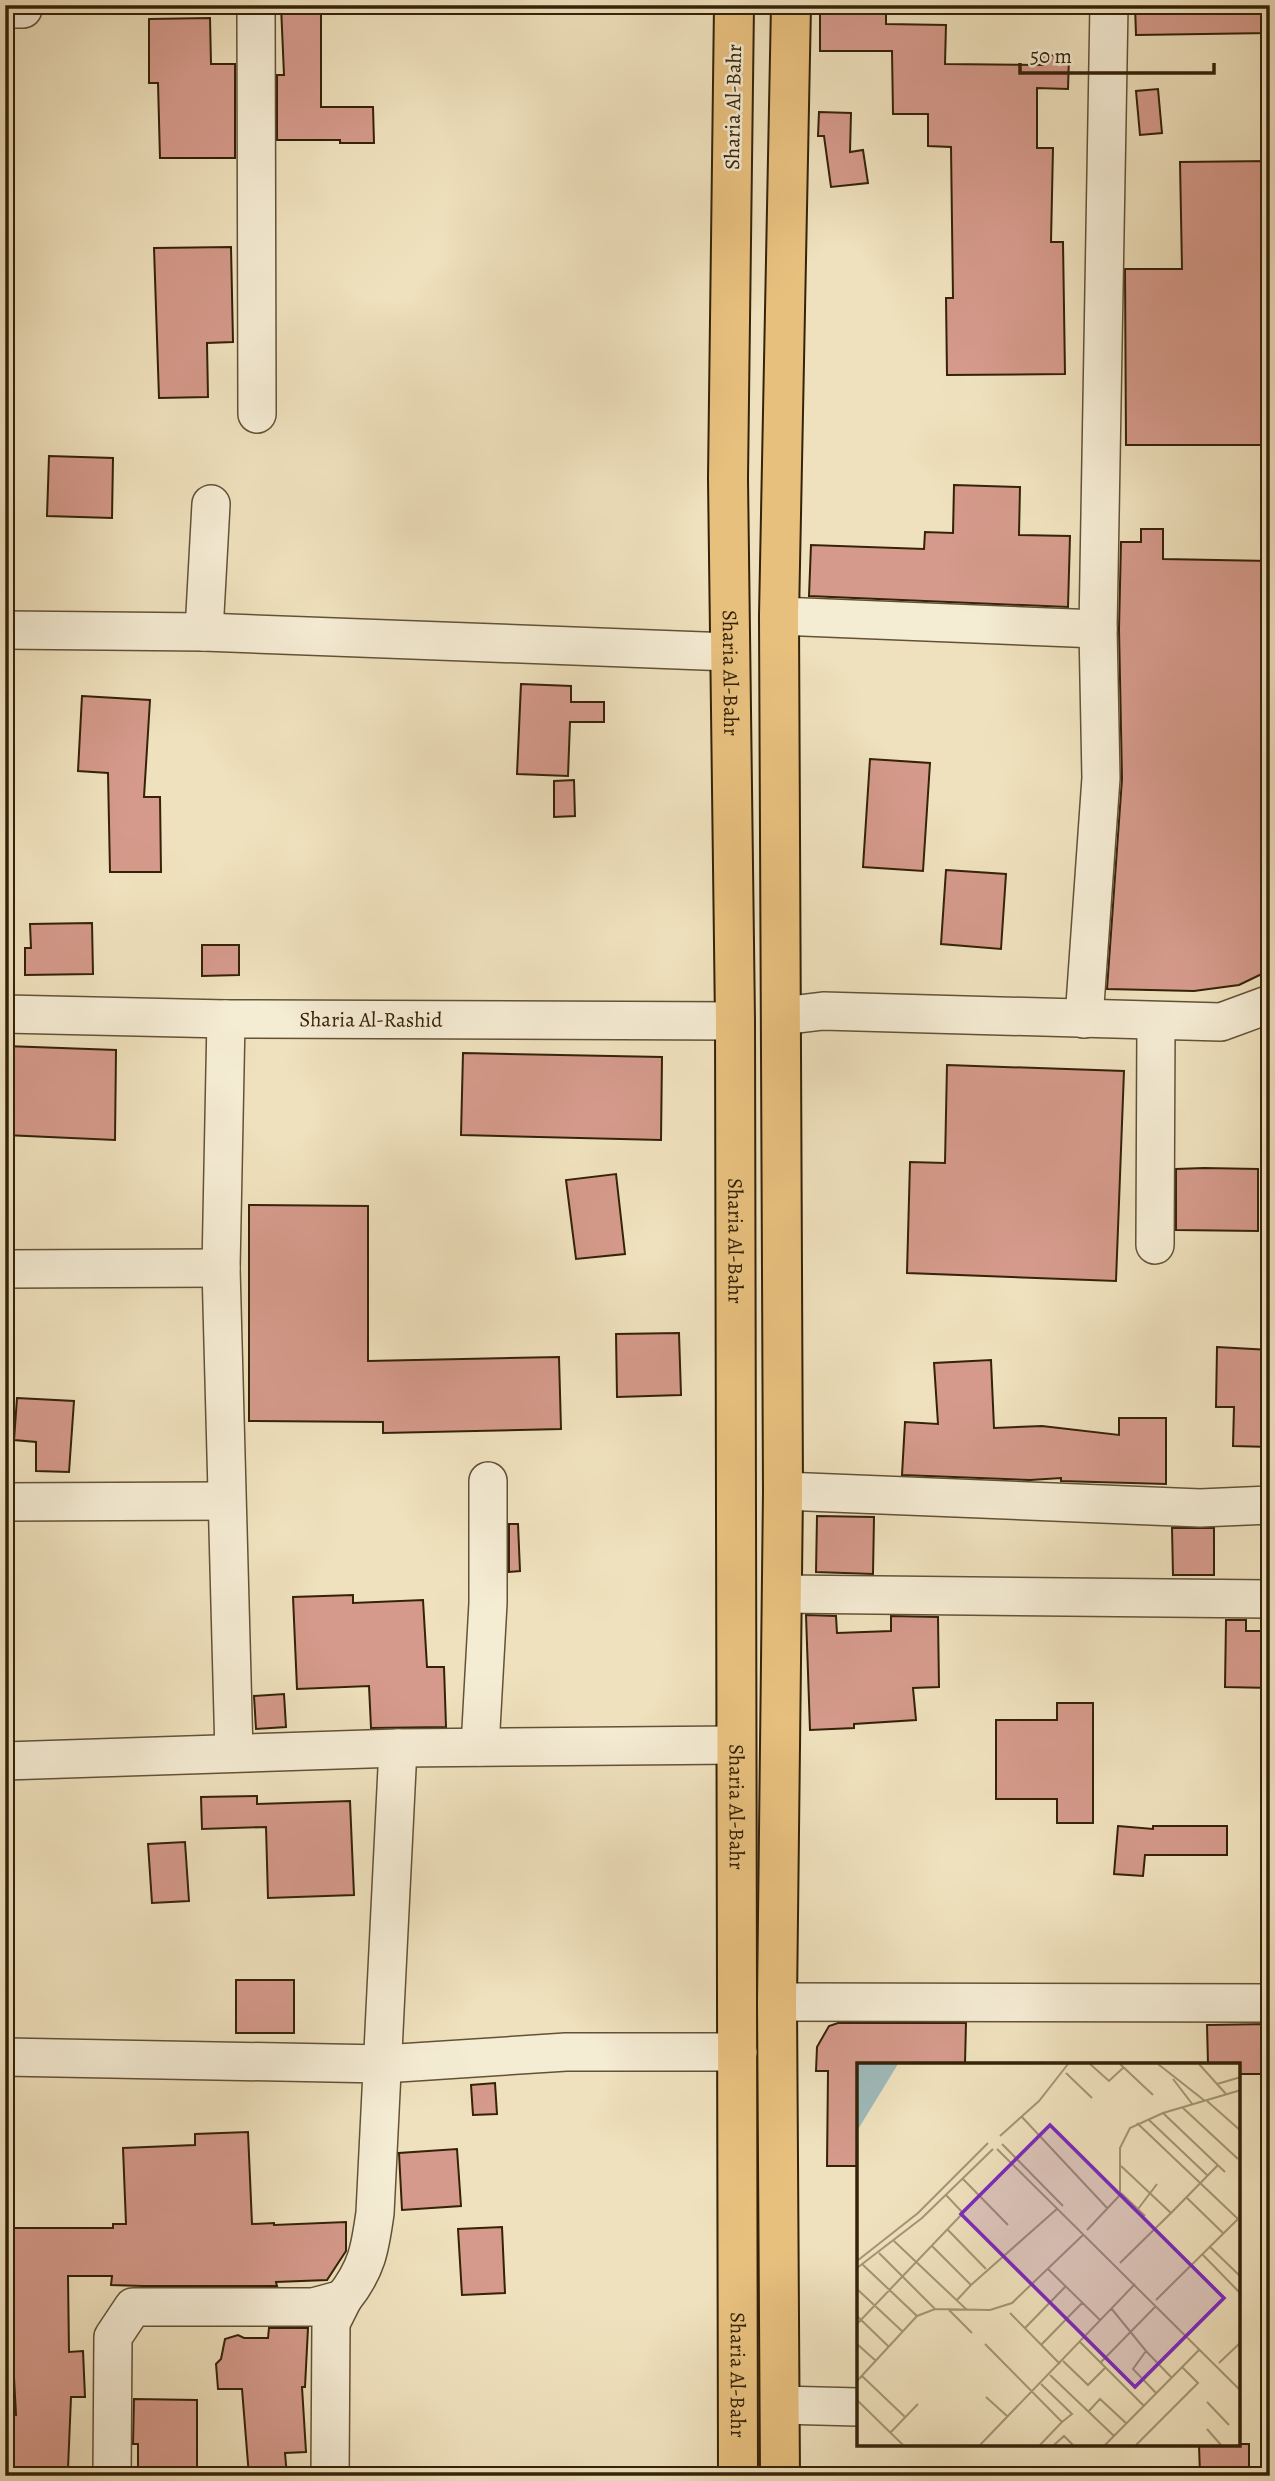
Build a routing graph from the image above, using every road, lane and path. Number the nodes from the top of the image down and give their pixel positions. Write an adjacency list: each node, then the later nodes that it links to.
1 (23, 5): 6 (street)
2 (256, 5): 7 (street)
3 (734, 5): 13 (main road, Sharia Al-Bahr)
4 (791, 5): 9 (main road, Sharia Al-Bahr)
5 (1109, 5): 10 (street)
6 (5, 9)
7 (257, 414)
8 (211, 504): 12 (street)
9 (779, 616): 10 (street); 16 (main road, Sharia Al-Bahr)
10 (1098, 629): 18 (street)
11 (5, 630): 12 (street)
12 (204, 632): 13 (street)
13 (730, 652): 19 (main road, Sharia Al-Bahr)
14 (1270, 1004): 20 (street)
15 (5, 1014): 17 (street, Sharia Al-Rashid)
16 (782, 1016): 18 (street); 24 (main road, Sharia Al-Bahr)
17 (226, 1019): 19 (street, Sharia Al-Rashid); 22 (street)
18 (1084, 1019): 20 (street)
19 (735, 1021): 25 (main road, Sharia Al-Bahr)
20 (1156, 1021): 21 (street)
21 (1155, 1245)
22 (221, 1268): 23 (street); 28 (street)
23 (5, 1269)
24 (783, 1301): 25 (main road); 27 (main road, Sharia Al-Bahr)
25 (736, 1303): 33 (main road, Sharia Al-Bahr)
26 (488, 1481): 34 (street)
27 (783, 1491): 30 (street); 31 (main road, Sharia Al-Bahr)
28 (226, 1501): 29 (street); 36 (street)
29 (5, 1502)
30 (1270, 1505)
31 (782, 1594): 32 (street); 38 (main road, Sharia Al-Bahr)
32 (1270, 1599)
33 (736, 1745): 34 (street); 40 (main road, Sharia Al-Bahr)
34 (480, 1747): 35 (street)
35 (398, 1748): 36 (street); 42 (street)
36 (234, 1754): 37 (street)
37 (5, 1761)
38 (778, 2003): 39 (street); 44 (main road, Sharia Al-Bahr)
39 (1270, 2003)
40 (738, 2052): 42 (street); 48 (main road, Sharia Al-Bahr)
41 (5, 2057): 42 (street)
42 (383, 2064): 43 (street)
43 (343, 2299): 46 (street); 47 (street)
44 (780, 2406): 45 (street); 49 (main road, Sharia Al-Bahr)
45 (857, 2407)
46 (112, 2476)
47 (330, 2476)
48 (738, 2476)
49 (780, 2476)

